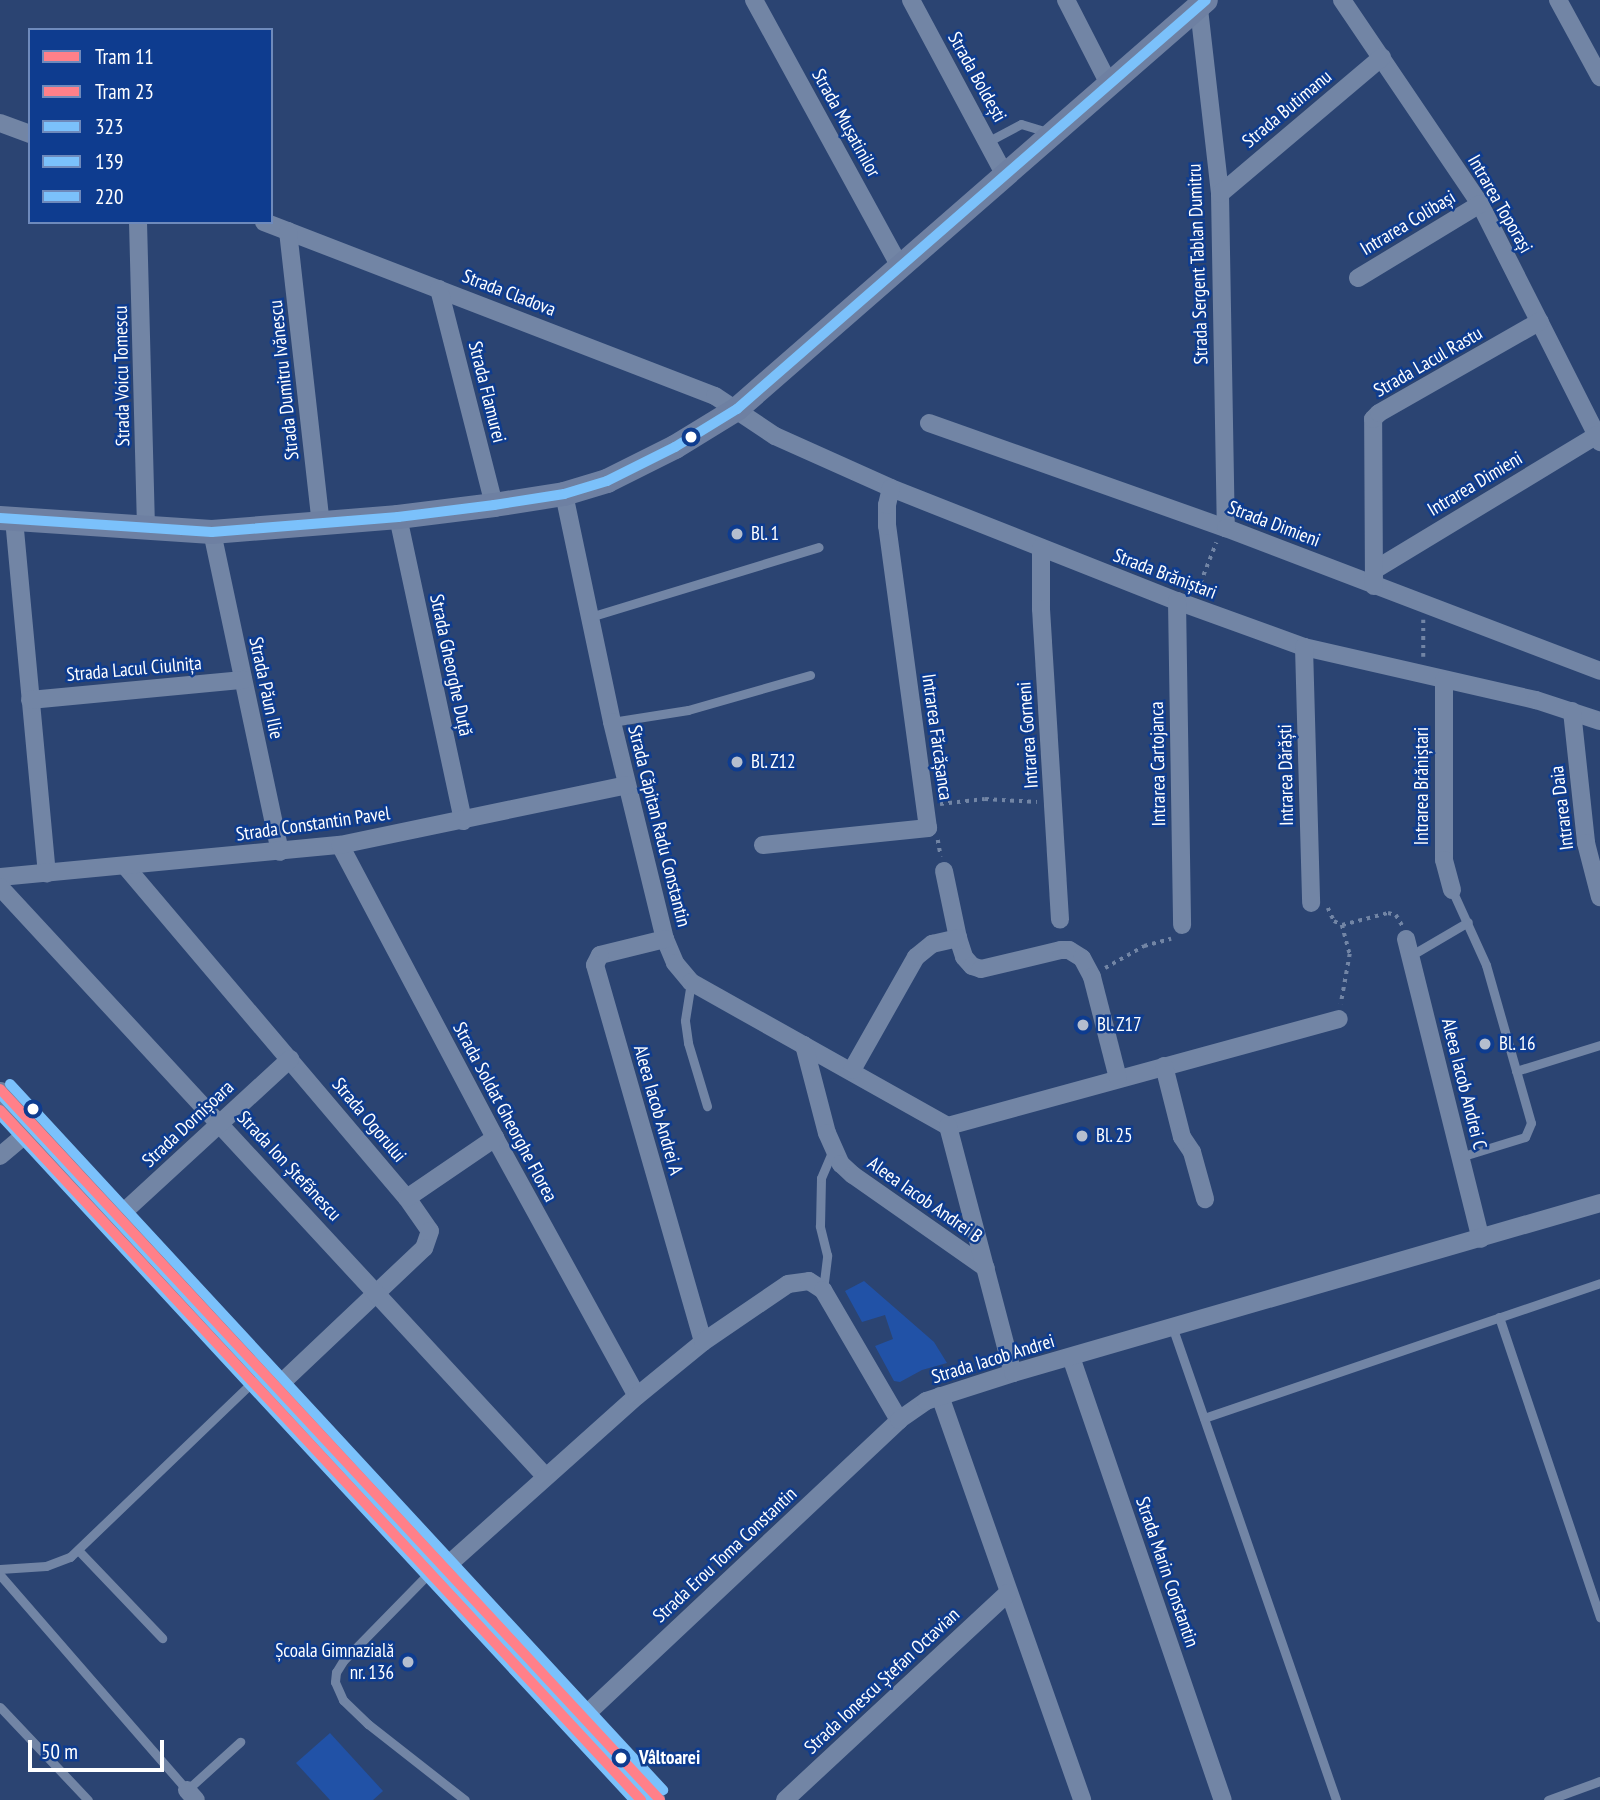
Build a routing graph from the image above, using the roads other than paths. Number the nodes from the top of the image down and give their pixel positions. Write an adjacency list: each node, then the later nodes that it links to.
1 (754, 0): 20 (street, Strada Mușatinilor)
2 (911, 0): 13 (street, Strada Boldești)
3 (1066, 0): 9 (street)
4 (1342, 0): 7 (street, Intrarea Toporași)
5 (1558, 0): 8 (street)
6 (1201, 2): 9 (street); 15 (street, Strada Sergent Tablan Dumitru)
7 (1382, 57): 15 (street, Strada Butimanu); 16 (street, Intrarea Toporași)
8 (1600, 77)
9 (1110, 84): 12 (street)
10 (0, 123): 11 (street)
11 (28, 133)
12 (1052, 134): 13 (lane); 14 (street)
13 (989, 141): 14 (street, Strada Boldești)
14 (1005, 175): 20 (street)
15 (1220, 194): 33 (street, Strada Sergent Tablan Dumitru)
16 (1480, 204): 21 (street, Intrarea Colibași); 23 (street, Intrarea Toporași)
17 (138, 224): 34 (street, Strada Voicu Tomescu)
18 (269, 224): 19 (street, Strada Cladova)
19 (288, 231): 22 (street, Strada Cladova); 32 (street, Strada Dumitru Ivănescu)
20 (900, 267): 24 (street)
21 (1358, 278)
22 (439, 289): 24 (street, Strada Cladova); 29 (street, Strada Flamurei)
23 (1540, 321): 26 (street, Intrarea Toporași); 38 (street, Strada Lacul Rastu)
24 (737, 409): 27 (street, Strada Brăniștari); 28 (street)
25 (929, 423): 33 (street, Strada Dimieni)
26 (1598, 439): 38 (street, Intrarea Dimieni)
27 (891, 488): 37 (street, Strada Brăniștari); 53 (street, Intrarea Fărcășanca)
28 (564, 495): 29 (street); 40 (street, Strada Căpitan Radu Constantin)
29 (494, 505): 30 (street)
30 (398, 517): 32 (street); 51 (street, Strada Gheorghe Duță)
31 (7, 518): 34 (street); 46 (street)
32 (321, 524): 35 (street)
33 (1226, 528): 38 (street, Strada Dimieni)
34 (146, 529): 35 (street)
35 (212, 532): 45 (street, Strada Păun Ilie)
36 (819, 547): 40 (lane)
37 (1041, 548): 39 (street, Strada Brăniștari); 63 (street, Intrarea Gorneni)
38 (1375, 578): 42 (street, Strada Dimieni)
39 (1184, 604): 41 (street, Strada Brăniștari); 65 (street, Intrarea Cartojanca)
40 (590, 617): 49 (street, Strada Căpitan Radu Constantin)
41 (1304, 647): 44 (street, Strada Brăniștari); 62 (street, Intrarea Dărăști)
42 (1600, 671)
43 (810, 675): 49 (lane)
44 (1436, 678): 47 (street, Strada Brăniștari); 60 (street, Intrarea Brăniștari)
45 (243, 680): 46 (street, Strada Lacul Ciulnița); 54 (street, Strada Păun Ilie)
46 (30, 699): 57 (street)
47 (1572, 711): 48 (street, Strada Brăniștari); 61 (street, Intrarea Daia)
48 (1600, 721)
49 (612, 722): 50 (street, Strada Căpitan Radu Constantin)
50 (627, 785): 51 (street, Strada Constantin Pavel); 67 (street, Strada Căpitan Radu Constantin)
51 (463, 821): 52 (street, Strada Constantin Pavel)
52 (340, 845): 54 (street, Strada Constantin Pavel); 83 (street, Strada Soldat Gheorghe Florea)
53 (763, 845)
54 (280, 852): 55 (street, Strada Constantin Pavel)
55 (126, 867): 57 (street, Strada Constantin Pavel); 73 (street, Strada Ogorului)
56 (944, 871): 66 (street)
57 (47, 873): 58 (street, Strada Constantin Pavel)
58 (0, 877)
59 (0, 887): 80 (street, Strada Ion Ștefănescu)
60 (1452, 890): 64 (lane)
61 (1600, 897)
62 (1311, 903)
63 (1060, 919)
64 (1468, 922): 68 (lane); 76 (lane)
65 (1182, 925)
66 (958, 938): 75 (street); 77 (street)
67 (666, 939): 69 (street, Strada Căpitan Radu Constantin); 98 (street, Aleea Iacob Andrei A)
68 (1408, 948): 86 (street, Aleea Iacob Andrei C)
69 (691, 982): 71 (street, Strada Căpitan Radu Constantin); 79 (lane)
70 (1339, 1019): 74 (street)
71 (804, 1045): 75 (street, Strada Căpitan Radu Constantin); 84 (street, Aleea Iacob Andrei B)
72 (1600, 1045): 76 (lane)
73 (290, 1059): 80 (street, Strada Dornișoara); 87 (street, Strada Ogorului)
74 (1164, 1066): 77 (street); 88 (street)
75 (852, 1070): 81 (street, Strada Căpitan Radu Constantin)
76 (1516, 1071): 86 (lane)
77 (1118, 1078): 81 (street)
78 (0, 1094): 82 (street)
79 (707, 1107)
80 (220, 1123): 90 (street, Strada Dornișoara); 95 (street, Strada Ion Ștefănescu)
81 (948, 1126): 92 (street, Aleea Iacob Andrei B)
82 (32, 1129): 85 (street); 90 (street)
83 (495, 1138): 87 (street); 103 (street, Strada Soldat Gheorghe Florea)
84 (833, 1150): 92 (street, Aleea Iacob Andrei B); 94 (lane)
85 (0, 1156)
86 (1460, 1157): 91 (street, Aleea Iacob Andrei C)
87 (407, 1198): 95 (street, Strada Ogorului)
88 (1205, 1199)
89 (1600, 1203): 91 (street, Strada Iacob Andrei)
90 (115, 1220): 101 (street)
91 (1481, 1239): 97 (street, Strada Iacob Andrei)
92 (986, 1268): 100 (street, Aleea Iacob Andrei B)
93 (1600, 1283): 96 (lane)
94 (823, 1290): 98 (street); 105 (street)
95 (378, 1292): 101 (street, Strada Ogorului); 106 (street, Strada Ion Ștefănescu)
96 (1499, 1317): 104 (lane); 112 (lane)
97 (1173, 1329): 99 (street, Strada Iacob Andrei); 104 (lane)
98 (703, 1342): 103 (street)
99 (1071, 1357): 100 (street, Strada Iacob Andrei); 124 (street, Strada Marin Constantin)
100 (1013, 1373): 102 (street, Strada Iacob Andrei)
101 (266, 1384): 107 (lane); 109 (street)
102 (940, 1395): 105 (street, Strada Iacob Andrei); 111 (street)
103 (637, 1396): 106 (street)
104 (1204, 1418): 125 (lane)
105 (899, 1420): 115 (street, Strada Erou Toma Constantin)
106 (545, 1476): 109 (street)
107 (78, 1550): 108 (lane); 113 (lane)
108 (0, 1569)
109 (438, 1569): 115 (street); 121 (lane)
110 (0, 1575): 118 (lane)
111 (1008, 1593): 122 (street, Strada Ionescu Ștefan Octavian); 123 (street)
112 (1600, 1617)
113 (162, 1638)
114 (0, 1707): 120 (lane)
115 (579, 1721): 119 (street)
116 (240, 1742): 118 (lane)
117 (1600, 1781): 126 (lane)
118 (191, 1795)
119 (646, 1798)
120 (88, 1800)
121 (466, 1800)
122 (785, 1800)
123 (1082, 1800)
124 (1223, 1800)
125 (1336, 1800)
126 (1548, 1800)

